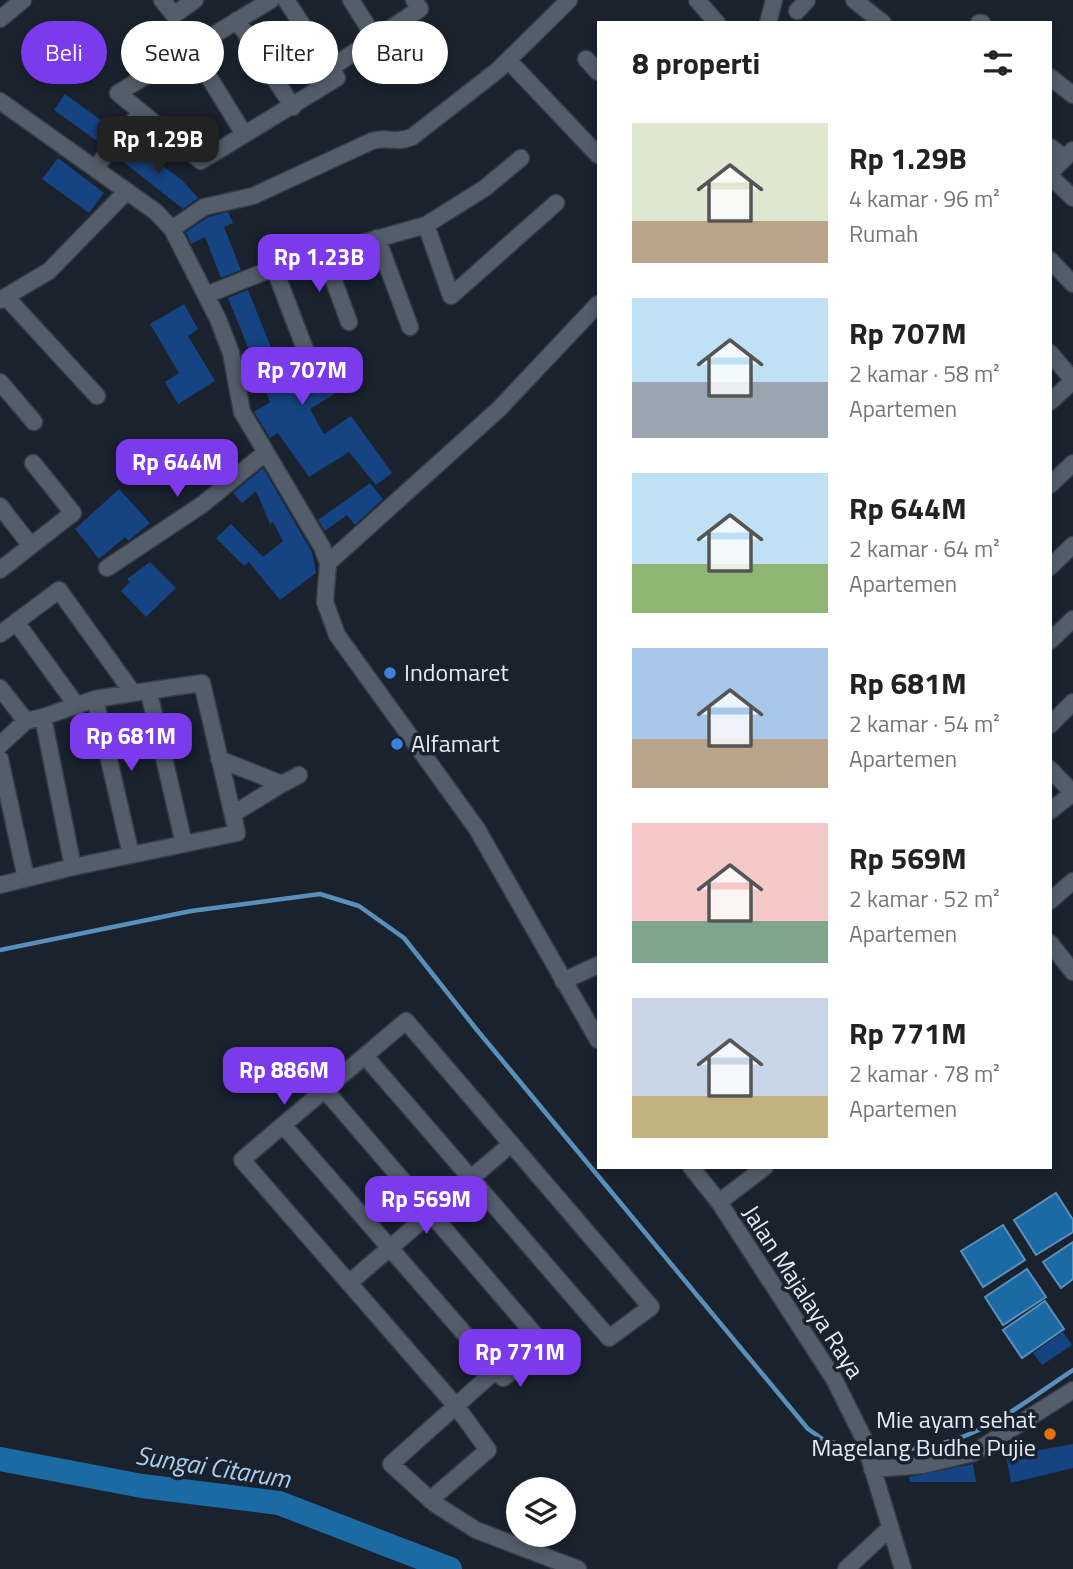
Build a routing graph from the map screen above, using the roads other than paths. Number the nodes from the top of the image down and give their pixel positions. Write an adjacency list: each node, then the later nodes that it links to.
1 (23, 0): 12 (street)
2 (162, 0): 3 (street)
3 (195, 0)
4 (271, 0): 13 (street)
5 (286, 0): 14 (street)
6 (351, 0): 15 (street)
7 (414, 0): 16 (street)
8 (569, 0): 22 (street)
9 (697, 0): 17 (street)
10 (774, 0): 18 (street)
11 (855, 0): 19 (street)
12 (0, 19)
13 (237, 20): 20 (street); 29 (street)
14 (300, 21)
15 (365, 21)
16 (401, 21)
17 (715, 21)
18 (769, 21)
19 (881, 21)
20 (224, 28)
21 (586, 59): 23 (street)
22 (509, 60): 34 (street); 44 (street)
23 (597, 71)
24 (1052, 79): 28 (street)
25 (133, 84): 31 (street)
26 (213, 84): 32 (street)
27 (328, 84): 29 (street)
28 (1073, 95)
29 (293, 107): 32 (street)
30 (3, 110): 37 (street)
31 (141, 112): 32 (street); 37 (street)
32 (244, 134)
33 (1052, 148): 35 (street)
34 (597, 154)
35 (1069, 154): 38 (street)
36 (521, 158): 43 (street)
37 (96, 167): 40 (street)
38 (1052, 172)
39 (1052, 176): 41 (street)
40 (127, 191): 44 (street); 51 (street)
41 (1073, 198)
42 (556, 203): 43 (street)
43 (426, 225): 45 (street)
44 (172, 229): 50 (street)
45 (377, 238): 46 (street); 54 (street)
46 (324, 254): 48 (street); 53 (street)
47 (1052, 262): 49 (street)
48 (274, 268): 50 (street); 56 (street)
49 (1073, 284)
50 (206, 295): 62 (street)
51 (4, 299): 59 (street)
52 (597, 311): 69 (street)
53 (349, 322)
54 (410, 327)
55 (1052, 355): 57 (street)
56 (310, 362)
57 (1073, 380): 60 (street)
58 (0, 382): 61 (street)
59 (97, 396)
60 (1052, 400)
61 (34, 422)
62 (265, 453): 69 (street); 71 (street)
63 (33, 463): 68 (street)
64 (1073, 463): 65 (street)
65 (1052, 483)
66 (0, 506): 68 (street)
67 (1073, 545): 70 (street)
68 (31, 546): 72 (street)
69 (328, 563): 104 (street)
70 (1052, 565)
71 (107, 568)
72 (0, 570)
73 (1073, 619): 76 (street)
74 (16, 622): 75 (street); 78 (street); 81 (street)
75 (0, 634)
76 (1052, 639)
77 (0, 688): 83 (street)
78 (141, 693): 79 (street); 87 (street); 94 (street)
79 (95, 699): 81 (street); 95 (street)
80 (1073, 702): 84 (street)
81 (77, 706): 82 (street)
82 (43, 717): 83 (street); 96 (street)
83 (26, 722): 85 (street)
84 (1052, 722)
85 (0, 745)
86 (0, 759): 97 (street)
87 (219, 759): 91 (street); 93 (street)
88 (1052, 770): 90 (street)
89 (299, 775): 91 (street)
90 (1070, 781): 92 (street)
91 (282, 784): 93 (street)
92 (1052, 809)
93 (233, 814): 94 (street)
94 (184, 844): 95 (street)
95 (131, 855): 96 (street)
96 (73, 867): 97 (street)
97 (26, 878): 99 (street)
98 (1073, 881): 100 (street)
99 (0, 884)
100 (1052, 899)
101 (1052, 946): 103 (street)
102 (597, 965): 104 (street)
103 (1073, 972)
104 (563, 981): 105 (street)
105 (597, 1038)
106 (365, 1056): 107 (street); 109 (street); 112 (street)
107 (325, 1090): 108 (street); 114 (street)
108 (283, 1125): 115 (street); 116 (street)
109 (511, 1144): 112 (street); 112 (street)
110 (693, 1169): 113 (street, Jalan Majalaya Raya)
111 (762, 1169): 113 (street)
112 (471, 1178): 114 (street)
113 (719, 1202): 120 (street, Jalan Majalaya Raya)
114 (431, 1213): 115 (street); 117 (street)
115 (390, 1248): 116 (street); 117 (street)
116 (349, 1283): 119 (street)
117 (496, 1370): 119 (street)
118 (1073, 1390): 120 (street)
119 (456, 1406): 121 (street); 121 (street)
120 (871, 1465): 122 (street, Jalan Majalaya Raya)
121 (430, 1500): 123 (street)
122 (890, 1528): 124 (street); 125 (street, Jalan Majalaya Raya)
123 (578, 1569)
124 (846, 1569)
125 (903, 1569)

